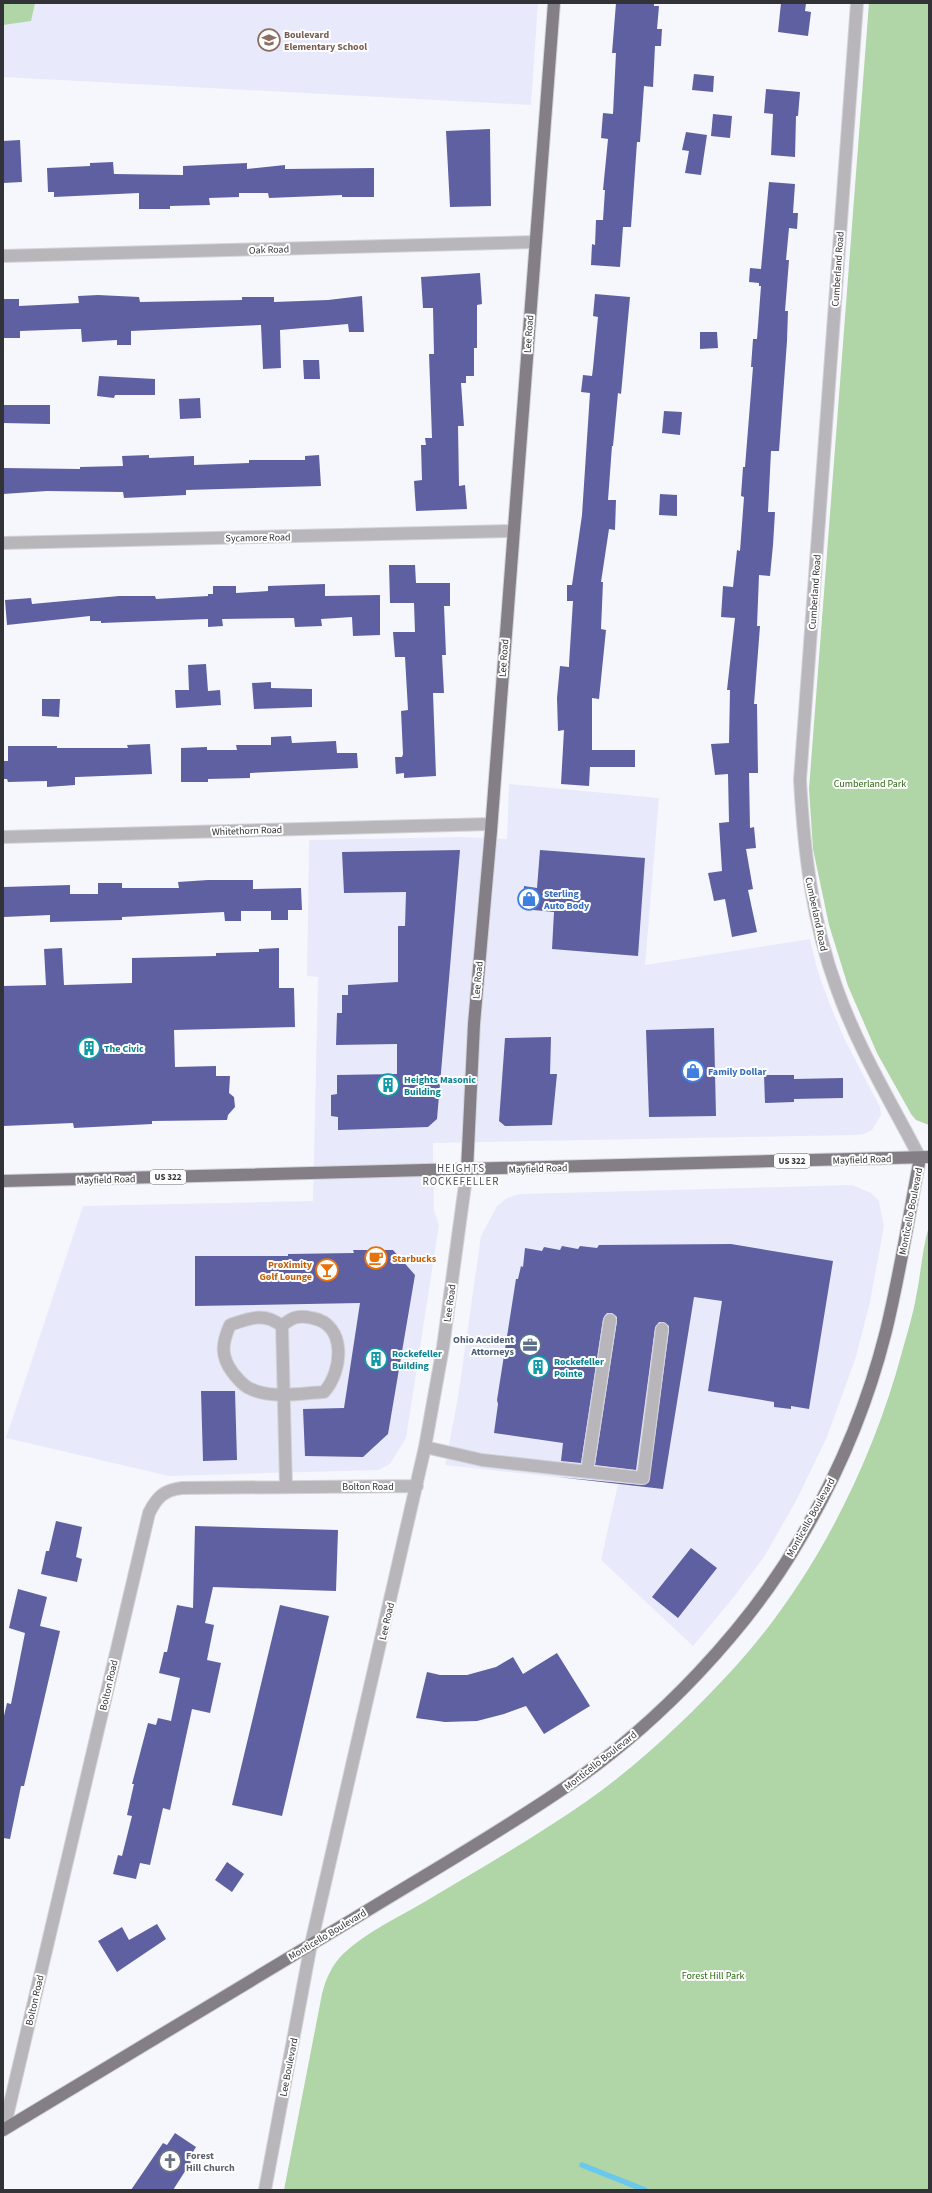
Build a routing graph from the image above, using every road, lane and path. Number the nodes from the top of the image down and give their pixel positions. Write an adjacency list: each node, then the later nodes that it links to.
1 (554, 3): 3 (main road, Lee Road)
2 (857, 3): 9 (street, Cumberland Road)
3 (534, 242): 4 (street, Oak Road); 5 (main road, Lee Road)
4 (3, 256)
5 (513, 531): 6 (street, Sycamore Road); 7 (main road, Lee Road)
6 (3, 543)
7 (491, 824): 8 (street, Whitethorn Road); 10 (main road, Lee Road)
8 (3, 837)
9 (925, 1158): 10 (main road, Mayfield Road / US 322); 20 (main road, Monticello Boulevard)
10 (467, 1170): 11 (main road, Mayfield Road / US 322); 16 (street, Lee Road)
11 (3, 1181)
12 (610, 1320): 17 (street)
13 (282, 1326): 15 (street); 15 (street); 15 (street)
14 (662, 1329): 17 (street)
15 (284, 1394): 18 (street)
16 (426, 1446): 17 (street); 19 (street, Lee Road)
17 (587, 1471)
18 (286, 1486): 19 (street, Bolton Road); 21 (street, Bolton Road)
19 (417, 1486): 20 (street, Lee Road)
20 (311, 1944): 21 (main road, Monticello Boulevard); 22 (street, Lee Boulevard)
21 (3, 2130)
22 (266, 2190)

